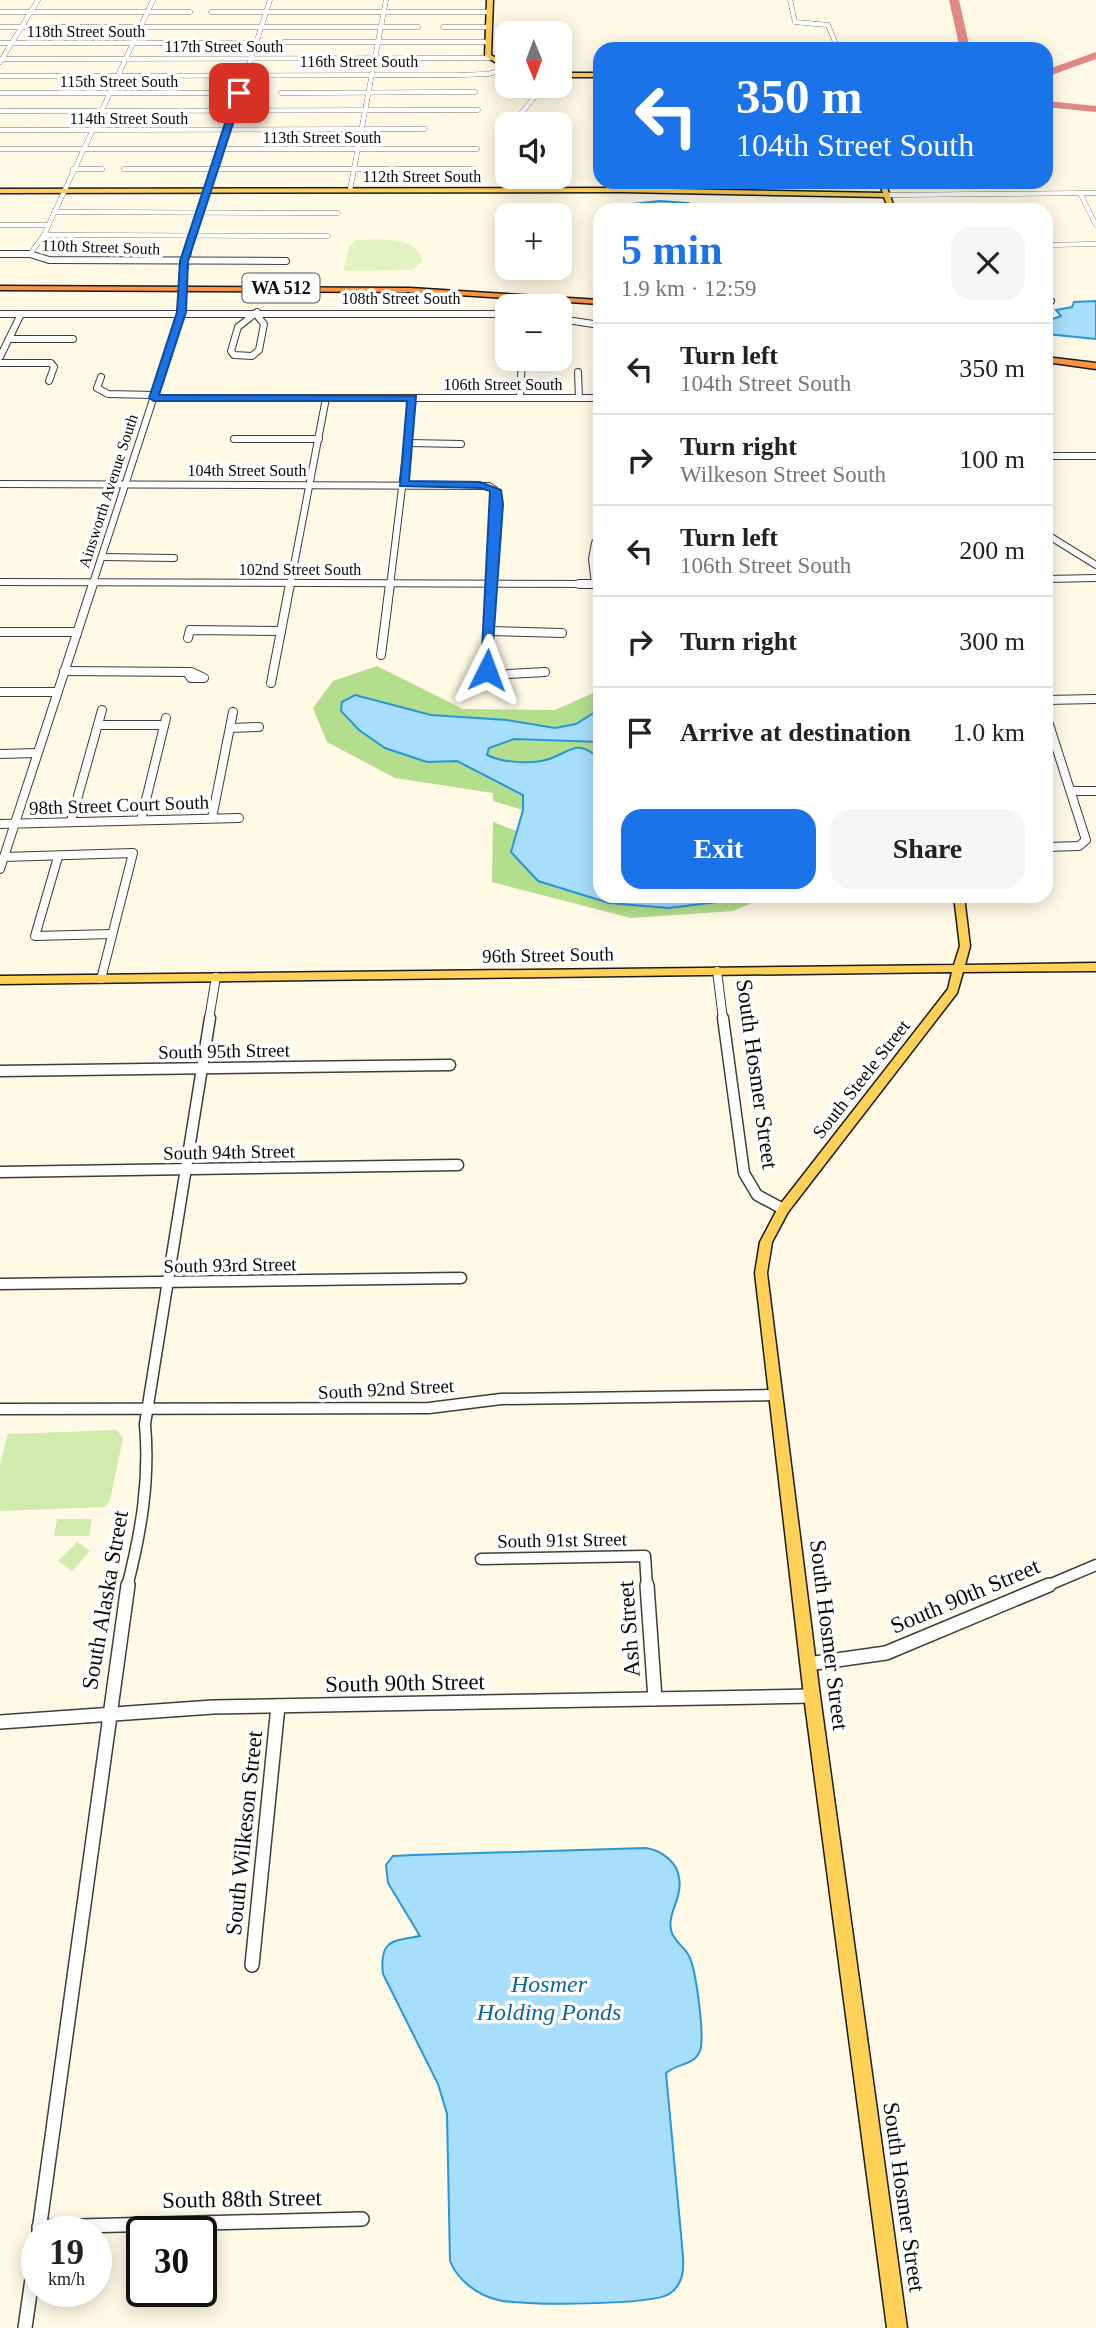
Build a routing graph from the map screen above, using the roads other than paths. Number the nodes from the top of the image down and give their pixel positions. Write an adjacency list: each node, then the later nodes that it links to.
1 (38, 0): 8 (street)
2 (153, 0): 14 (street)
3 (270, 0): 11 (street, Ainsworth Avenue South)
4 (386, 0): 12 (street)
5 (490, 0): 13 (main road)
6 (790, 0): 26 (street)
7 (0, 12): 8 (street)
8 (31, 12): 14 (street); 16 (street)
9 (190, 12): 14 (street)
10 (211, 12): 11 (street)
11 (266, 12): 12 (street); 18 (street, Ainsworth Avenue South)
12 (384, 12): 13 (street); 19 (street)
13 (489, 12): 22 (main road)
14 (148, 13): 17 (street)
15 (0, 27): 16 (street)
16 (22, 27): 17 (street); 28 (street)
17 (141, 27): 18 (street); 29 (street)
18 (261, 27): 19 (street); 30 (street, Ainsworth Avenue South)
19 (381, 27): 20 (street); 24 (street)
20 (418, 27)
21 (443, 27): 22 (street)
22 (488, 27): 25 (main road)
23 (284, 42): 24 (street)
24 (378, 42): 25 (street); 34 (street)
25 (487, 42): 33 (main road)
26 (835, 42)
27 (0, 43): 28 (street, 118th Street South)
28 (12, 43): 29 (street, 118th Street South); 35 (street)
29 (134, 43): 30 (street, 118th Street South); 31 (street)
30 (256, 43): 32 (street, Ainsworth Avenue South)
31 (126, 58): 32 (street, 117th Street South); 35 (street, 117th Street South); 38 (street)
32 (250, 58): 34 (street, 117th Street South); 39 (street, Ainsworth Avenue South)
33 (489, 58): 34 (street, 117th Street South); 36 (main road)
34 (375, 59): 40 (street)
35 (1, 60)
36 (495, 61)
37 (495, 71): 40 (street, 116th Street South)
38 (118, 75): 39 (street, 116th Street South); 43 (street, 116th Street South); 45 (street)
39 (245, 75): 40 (street, 116th Street South); 46 (street, Ainsworth Avenue South)
40 (372, 75): 48 (street)
41 (572, 75): 42 (main road)
42 (593, 75)
43 (0, 76)
44 (0, 93): 45 (street, 115th Street South)
45 (110, 93): 46 (street, 115th Street South); 53 (street)
46 (239, 93): 54 (street, Ainsworth Avenue South)
47 (281, 93): 48 (street)
48 (369, 93): 49 (street); 50 (street)
49 (475, 93)
50 (365, 110): 51 (street); 54 (street); 55 (street)
51 (478, 110)
52 (0, 111): 53 (street)
53 (101, 111): 54 (street); 57 (street)
54 (233, 111): 58 (street, Ainsworth Avenue South)
55 (362, 129): 58 (street, 114th Street South); 59 (street, 114th Street South); 63 (street)
56 (0, 130): 57 (street, 114th Street South)
57 (92, 130): 58 (street, 114th Street South); 61 (street)
58 (227, 130): 62 (street, Ainsworth Avenue South)
59 (425, 130)
60 (0, 149): 61 (street, 113th Street South)
61 (83, 149): 62 (street, 113th Street South); 65 (street)
62 (220, 149): 63 (street, 113th Street South); 68 (street, Ainsworth Avenue South)
63 (358, 149): 64 (street, 113th Street South); 69 (street)
64 (477, 149)
65 (73, 169): 66 (street); 74 (street)
66 (102, 169)
67 (124, 169): 68 (street)
68 (214, 169): 69 (street); 75 (street, Ainsworth Avenue South)
69 (354, 169): 70 (street); 72 (street)
70 (476, 169)
71 (884, 189): 78 (main road)
72 (350, 190): 75 (main road, 112th Street South); 78 (main road, 112th Street South)
73 (0, 191): 74 (main road, 112th Street South)
74 (64, 191): 75 (main road, 112th Street South); 80 (street)
75 (207, 191): 81 (street, Ainsworth Avenue South)
76 (1096, 192): 77 (street, 112th Street South)
77 (1080, 193): 78 (street, 112th Street South); 85 (street)
78 (886, 195): 79 (main road)
79 (889, 203)
80 (54, 212): 81 (street); 84 (street)
81 (200, 212): 82 (street); 87 (street, Ainsworth Avenue South)
82 (338, 213)
83 (0, 225): 84 (street)
84 (48, 225): 86 (street)
85 (1096, 225)
86 (44, 235): 87 (street); 92 (street)
87 (192, 236): 88 (street); 93 (street, Ainsworth Avenue South)
88 (328, 236)
89 (1096, 244): 90 (street)
90 (1053, 245)
91 (0, 254): 92 (street, 110th Street South)
92 (30, 254): 93 (street, 110th Street South)
93 (184, 261): 94 (street, 110th Street South); 98 (street, Ainsworth Avenue South, bridge)
94 (286, 261)
95 (0, 286): 96 (highway, WA 512); 97 (highway, WA 512)
96 (593, 297)
97 (593, 298)
98 (181, 312): 99 (street, 108th Street South); 101 (street, 108th Street South); 115 (street, Ainsworth Avenue South)
99 (256, 313): 99 (street); 102 (street, 108th Street South)
100 (0, 314): 101 (street, 108th Street South)
101 (21, 314): 105 (street)
102 (495, 314)
103 (572, 321): 104 (street)
104 (593, 324)
105 (9, 339): 106 (street); 107 (street)
106 (73, 339)
107 (0, 357)
108 (1053, 362): 110 (highway)
109 (0, 363): 114 (street)
110 (1096, 369)
111 (521, 371): 118 (street)
112 (578, 372): 119 (street)
113 (101, 377): 115 (street, 106th Street South)
114 (49, 381)
115 (154, 397): 116 (street, 106th Street South); 128 (street, Ainsworth Avenue South)
116 (327, 398): 117 (street, 106th Street South); 122 (street)
117 (413, 398): 118 (street, 106th Street South); 123 (street)
118 (520, 398): 119 (street, 106th Street South)
119 (579, 398): 120 (street, 106th Street South)
120 (593, 398)
121 (234, 439): 122 (street)
122 (319, 439): 129 (street)
123 (409, 443): 124 (street); 130 (street)
124 (461, 444)
125 (1053, 456): 126 (street)
126 (1096, 456)
127 (0, 484): 128 (street, 104th Street South)
128 (126, 484): 129 (street, 104th Street South); 132 (street, Ainsworth Avenue South)
129 (311, 484): 130 (street, 104th Street South); 139 (street)
130 (404, 484): 140 (street); 141 (street, 104th Street South)
131 (1053, 538): 134 (street)
132 (102, 557): 133 (street); 138 (street, Ainsworth Avenue South)
133 (174, 558)
134 (1096, 565)
135 (1096, 578): 136 (street)
136 (1053, 579)
137 (0, 582): 138 (street, 102nd Street South)
138 (93, 583): 139 (street, 102nd Street South); 146 (street, Ainsworth Avenue South)
139 (292, 583): 140 (street, 102nd Street South); 143 (street)
140 (391, 583): 141 (street, 102nd Street South); 149 (street)
141 (491, 584): 142 (street, 102nd Street South); 144 (street)
142 (593, 584)
143 (281, 631): 148 (street); 153 (street)
144 (489, 631): 147 (street); 152 (street)
145 (0, 632): 146 (street)
146 (77, 632): 150 (street, Ainsworth Avenue South)
147 (562, 633)
148 (188, 638)
149 (381, 654)
150 (64, 671): 151 (street); 155 (street, Ainsworth Avenue South)
151 (187, 672)
152 (545, 672)
153 (271, 683)
154 (0, 692): 155 (street)
155 (57, 692): 164 (street, Ainsworth Avenue South)
156 (1096, 699): 157 (street)
157 (1053, 700)
158 (102, 710): 160 (street)
159 (233, 712): 162 (street)
160 (98, 725): 170 (street); 171 (street)
161 (259, 727): 162 (street)
162 (230, 728): 168 (street)
163 (1053, 736): 166 (street)
164 (37, 752): 165 (street); 173 (street, Ainsworth Avenue South)
165 (0, 754)
166 (1071, 791): 167 (street); 174 (street)
167 (1096, 791)
168 (212, 818): 169 (street, 98th Street Court South); 170 (street, 98th Street Court South)
169 (239, 818)
170 (141, 820): 171 (street, 98th Street Court South)
171 (71, 821): 173 (street, 98th Street Court South)
172 (0, 824): 173 (street, 98th Street Court South)
173 (15, 824): 175 (street, Ainsworth Avenue South)
174 (1053, 846)
175 (4, 857): 176 (street); 177 (street, Ainsworth Avenue South)
176 (58, 857): 179 (street); 179 (street)
177 (0, 869)
178 (960, 903): 181 (main road, South Steele Street)
179 (112, 934): 184 (street)
180 (1096, 967): 181 (main road, 96th Street South)
181 (961, 968): 182 (main road, 96th Street South); 192 (main road, South Steele Street)
182 (717, 971): 183 (main road, 96th Street South); 192 (street, South Hosmer Street)
183 (216, 977): 184 (main road, 96th Street South); 187 (street, South Alaska Street)
184 (101, 979): 185 (main road, 96th Street South)
185 (0, 980)
186 (450, 1065): 187 (street, South 95th Street)
187 (200, 1069): 188 (street, South 95th Street); 190 (street, South Alaska Street)
188 (0, 1071)
189 (458, 1165): 190 (street, South 94th Street)
190 (184, 1170): 191 (street, South 94th Street); 194 (street, South Alaska Street)
191 (0, 1172)
192 (783, 1209): 196 (main road, South Hosmer Street)
193 (461, 1278): 194 (street, South 93rd Street)
194 (167, 1283): 195 (street, South 93rd Street); 197 (street, South Alaska Street)
195 (0, 1284)
196 (774, 1395): 197 (street, South 92nd Street); 202 (main road, South Hosmer Street)
197 (148, 1406): 198 (street, South 92nd Street); 206 (street, South Alaska Street)
198 (0, 1409)
199 (645, 1556): 200 (street, South 91st Street); 204 (street, Ash Street)
200 (481, 1559)
201 (1096, 1565): 202 (street, South 90th Street)
202 (808, 1664): 203 (main road, South Hosmer Street)
203 (812, 1696): 204 (street, South 90th Street); 214 (main road, South Hosmer Street)
204 (655, 1699): 205 (street, South 90th Street)
205 (278, 1706): 206 (street, South 90th Street); 208 (street, South Wilkeson Street)
206 (109, 1713): 207 (street, South 90th Street); 209 (street, South Alaska Street)
207 (0, 1721)
208 (252, 1965)
209 (41, 2216)
210 (362, 2218): 211 (street, South 88th Street)
211 (112, 2227)
212 (28, 2307): 213 (street)
213 (25, 2328)
214 (897, 2328)

